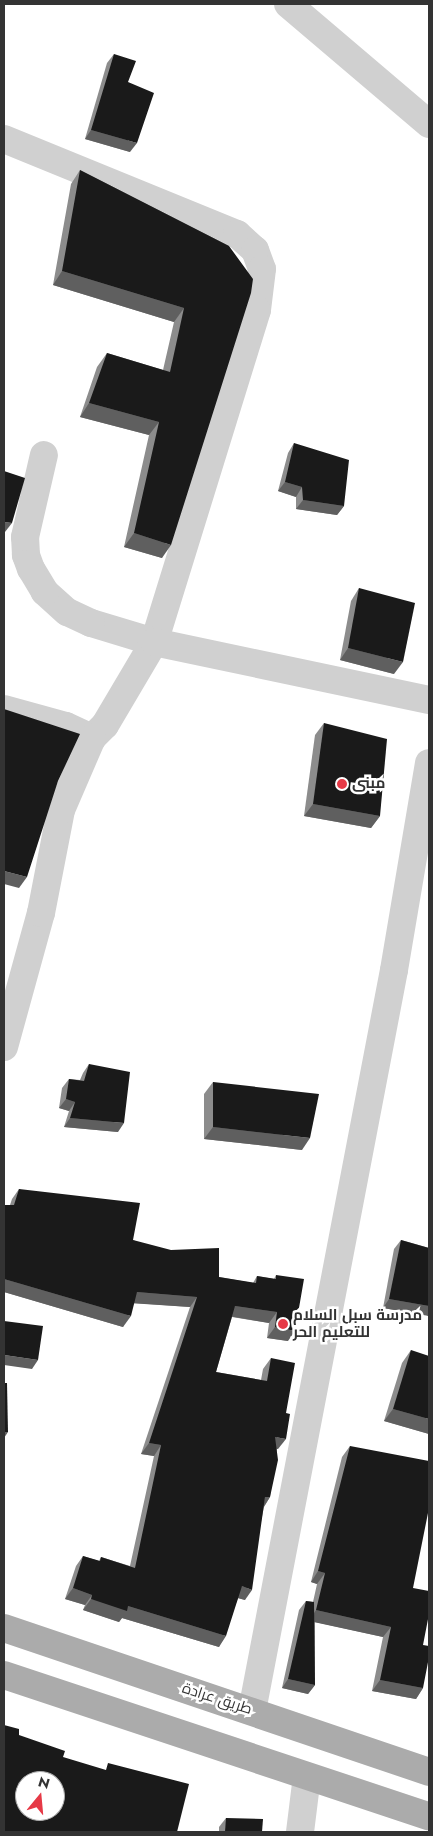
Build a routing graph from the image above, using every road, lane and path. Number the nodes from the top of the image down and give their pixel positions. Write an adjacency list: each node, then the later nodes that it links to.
1 (288, 4): 2 (street)
2 (429, 124)
3 (4, 139): 5 (street)
4 (44, 455): 5 (street)
5 (154, 642): 6 (street); 8 (street)
6 (429, 700)
7 (4, 709): 8 (street)
8 (92, 738): 10 (street)
9 (429, 763): 14 (street)
10 (4, 1047)
11 (4, 1628): 12 (main road, طريق عرادة)
12 (34, 1638): 13 (main road); 14 (main road, طريق عرادة)
13 (12, 1678): 16 (main road)
14 (252, 1711): 15 (main road, طريق عرادة)
15 (429, 1772)
16 (307, 1776): 17 (main road); 18 (street)
17 (429, 1816)
18 (300, 1832)

